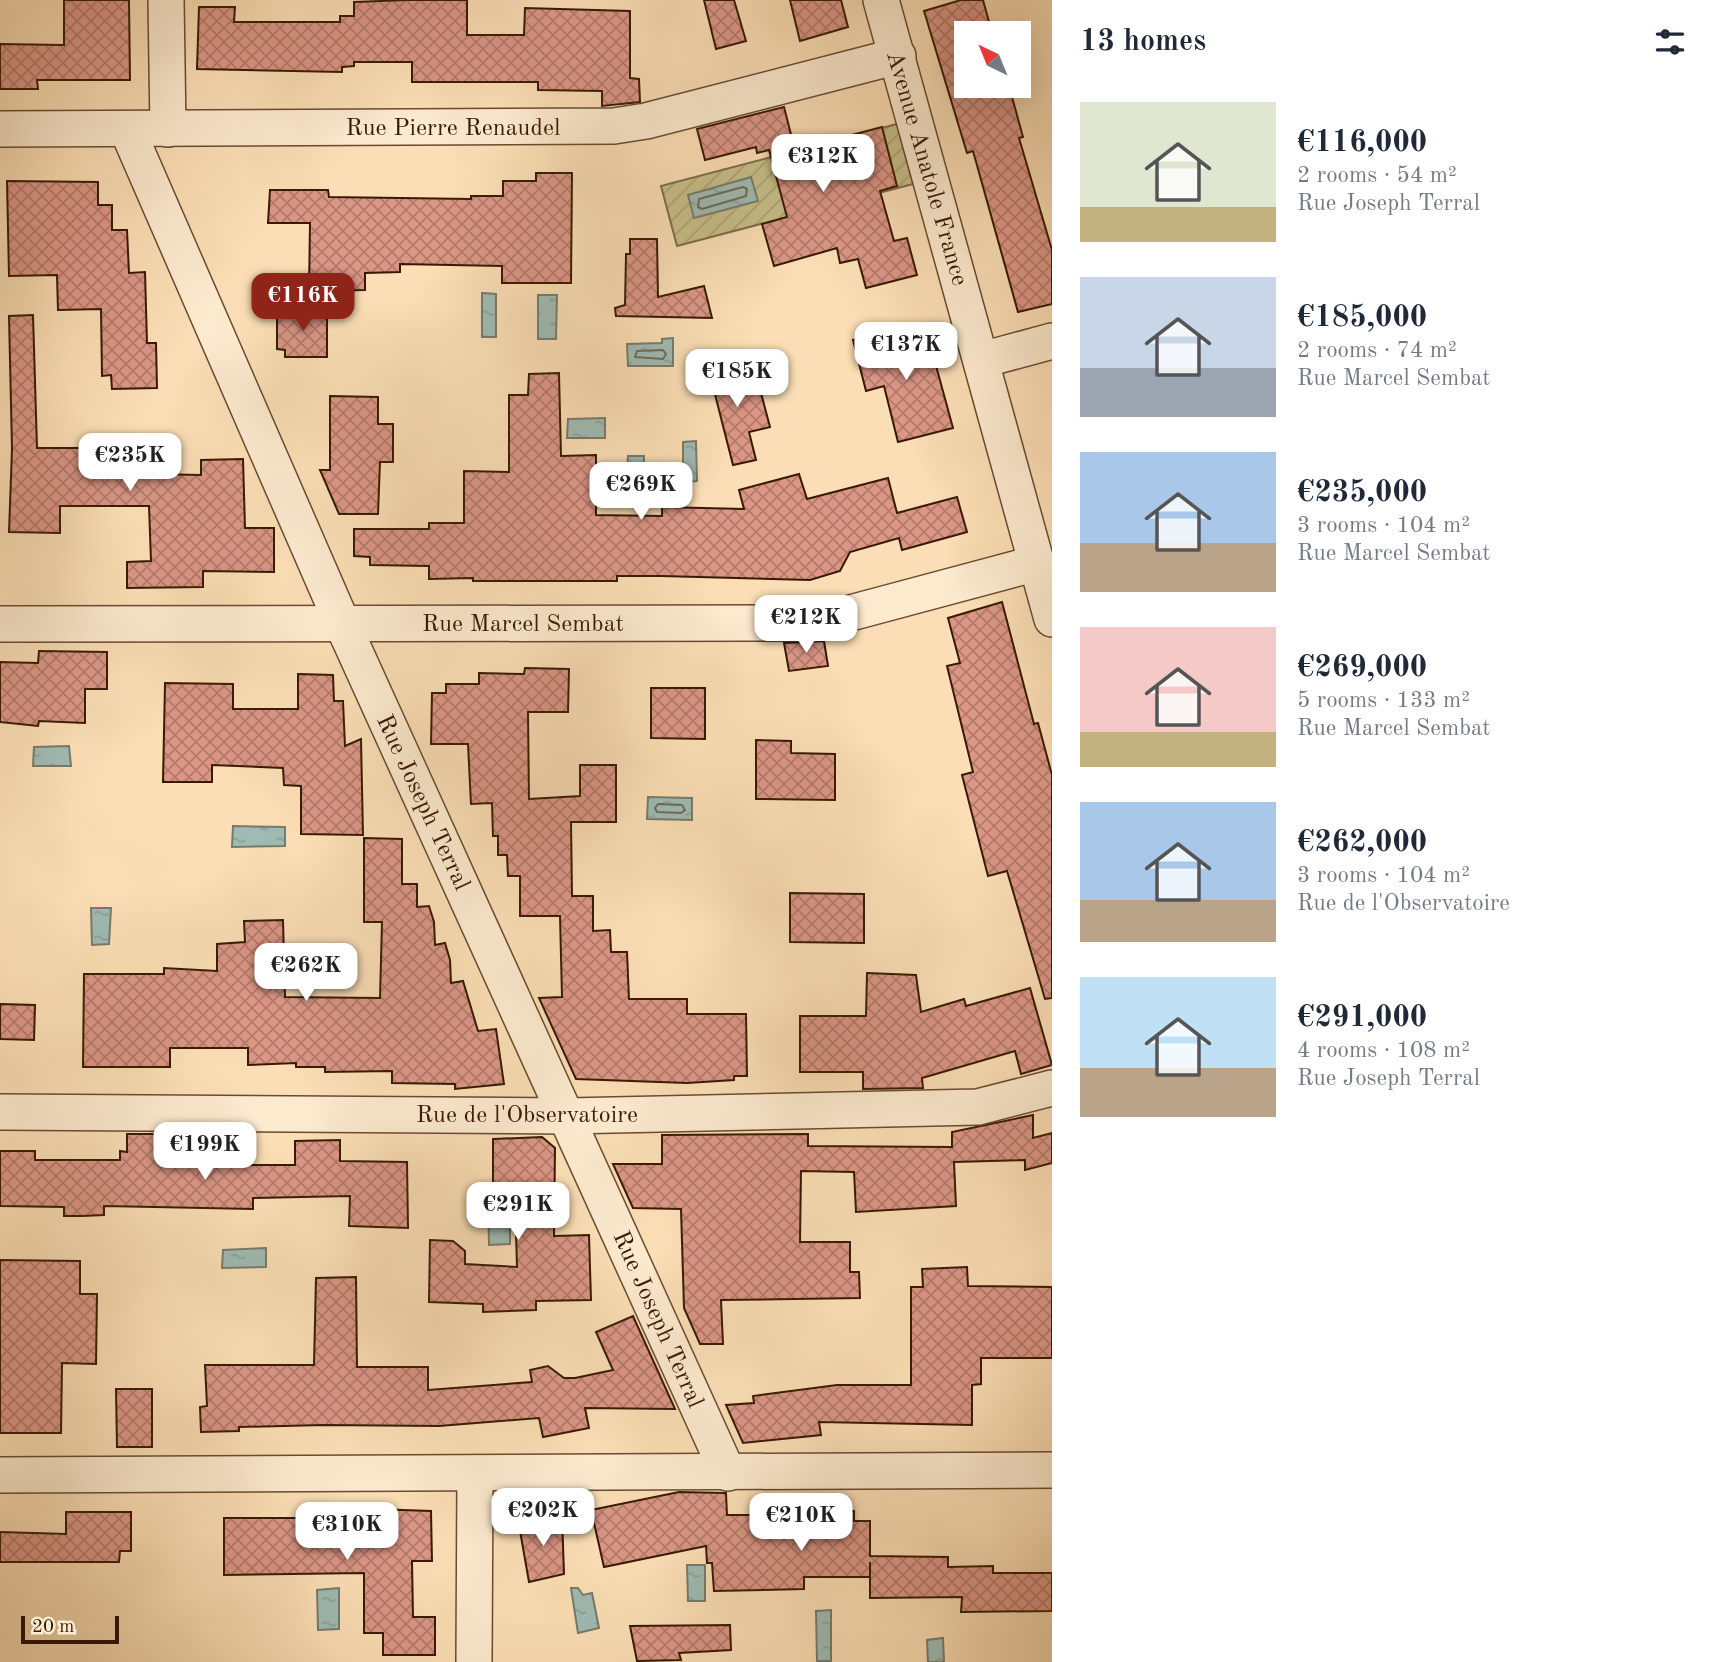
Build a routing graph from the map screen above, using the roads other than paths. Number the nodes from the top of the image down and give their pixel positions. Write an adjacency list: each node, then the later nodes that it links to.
1 (166, 0): 6 (street)
2 (881, 0): 3 (street, Avenue Anatole France)
3 (898, 56): 6 (street, Rue Pierre Renaudel); 8 (street, Avenue Anatole France)
4 (0, 129): 5 (street, Rue Pierre Renaudel)
5 (127, 129): 6 (street, Rue Pierre Renaudel); 11 (street, Rue Joseph Terral)
6 (168, 129)
7 (1052, 341): 8 (street)
8 (982, 360): 9 (street, Avenue Anatole France)
9 (1037, 563): 10 (street, Avenue Anatole France); 11 (street, Rue Marcel Sembat)
10 (1052, 619)
11 (342, 623): 12 (street, Rue Marcel Sembat); 15 (street, Rue Joseph Terral)
12 (0, 624)
13 (1052, 1088): 15 (street, Rue de l'Observatoire)
14 (0, 1112): 15 (street, Rue de l'Observatoire)
15 (568, 1116): 18 (street, Rue Joseph Terral)
16 (1052, 1470): 18 (street)
17 (475, 1473): 18 (street); 19 (street); 20 (street)
18 (728, 1473)
19 (0, 1475)
20 (474, 1662)

